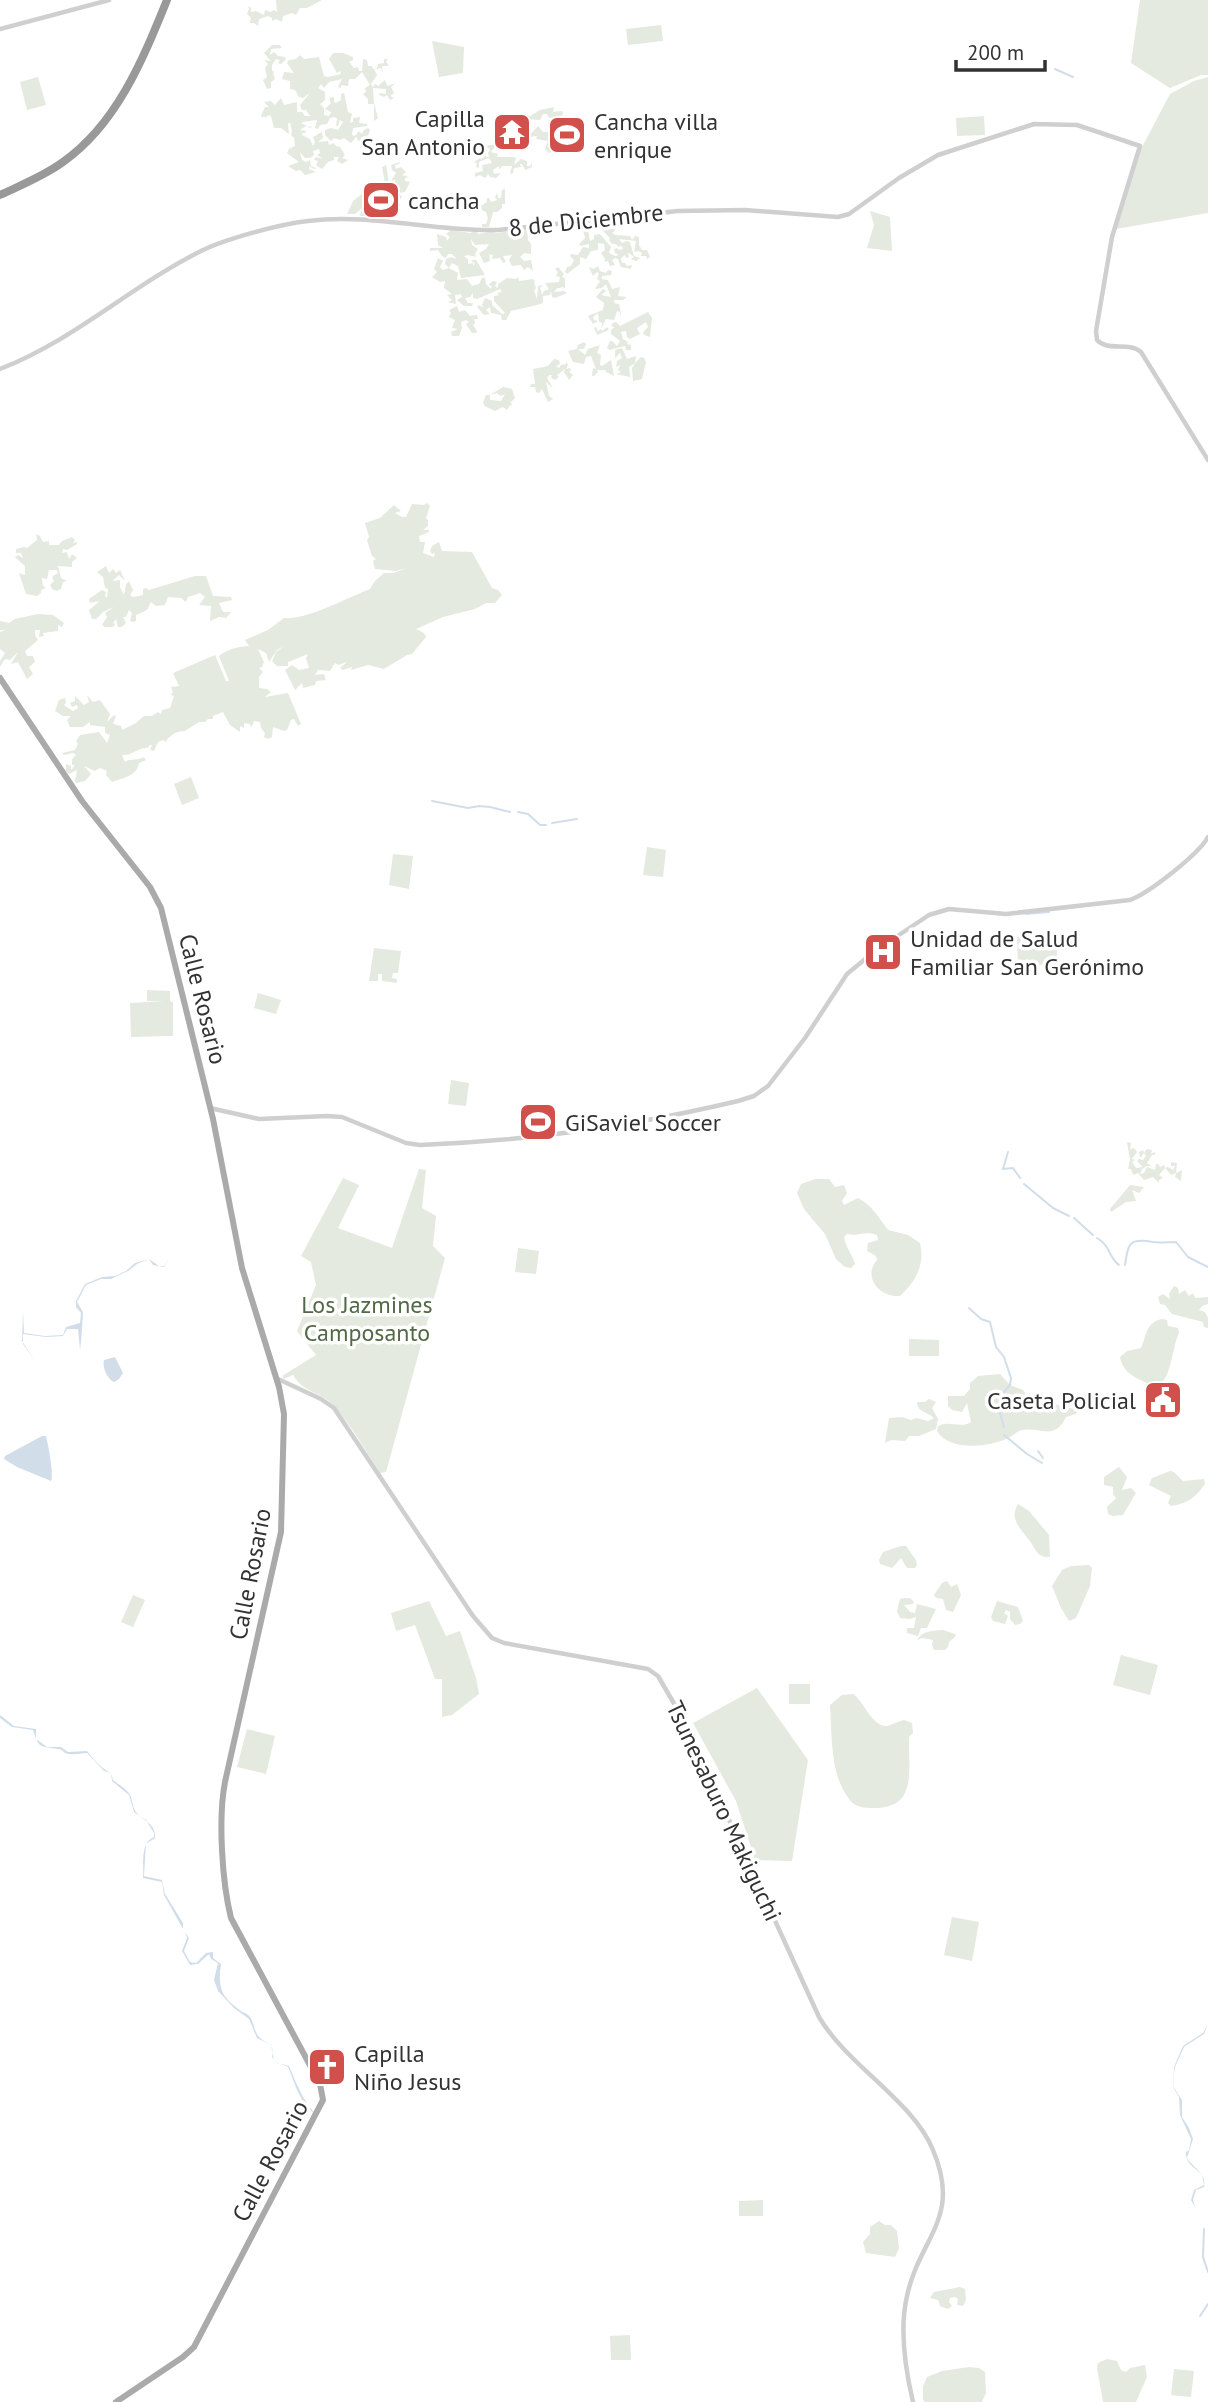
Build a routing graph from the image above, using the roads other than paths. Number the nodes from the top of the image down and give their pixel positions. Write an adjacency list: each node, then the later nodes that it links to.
1 (109, 0): 3 (street)
2 (167, 0): 4 (highway)
3 (0, 29)
4 (0, 195)
5 (0, 369): 6 (street, 8 de Diciembre)
6 (1208, 460)
7 (0, 678): 9 (main road, Calle Rosario)
8 (1208, 837): 9 (street)
9 (210, 1108): 10 (main road, Calle Rosario)
10 (277, 1378): 11 (main road, Calle Rosario); 12 (street, Tsunesaburo Makiguchi)
11 (116, 2402)
12 (913, 2402)

